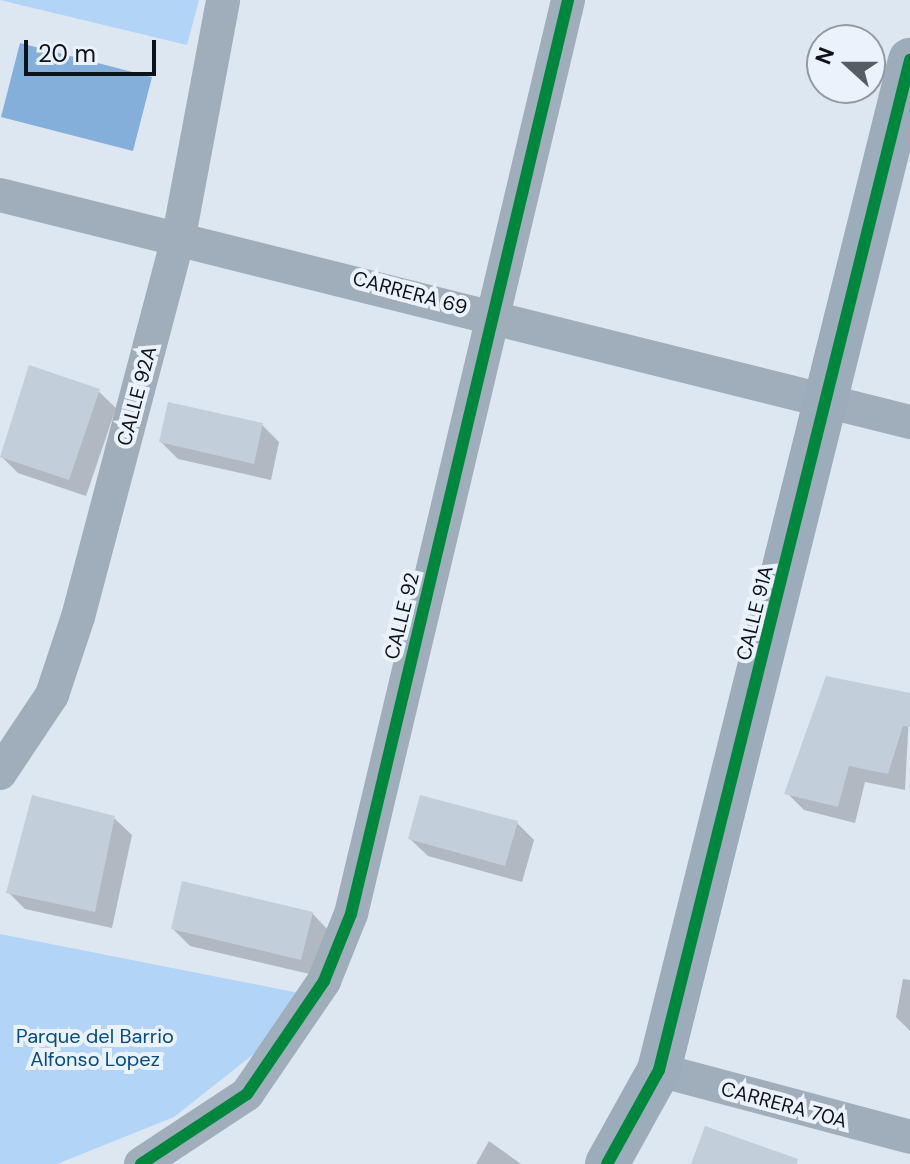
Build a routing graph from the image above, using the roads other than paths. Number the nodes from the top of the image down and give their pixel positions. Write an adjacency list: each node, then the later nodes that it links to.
1 (223, 0): 5 (street, CALLE 92A)
2 (568, 0): 6 (street, CALLE 92)
3 (910, 60): 7 (street, CALLE 91A)
4 (0, 195): 5 (street, CARRERA 69)
5 (179, 236): 6 (street, CARRERA 69); 9 (street, CALLE 92A)
6 (495, 315): 7 (street, CARRERA 69); 12 (street, CALLE 92)
7 (829, 403): 8 (street, CARRERA 69); 10 (street, CALLE 91A)
8 (910, 422)
9 (0, 773)
10 (659, 1070): 11 (street, CARRERA 70A); 13 (street, CALLE 91A)
11 (910, 1137)
12 (141, 1164)
13 (607, 1164)

